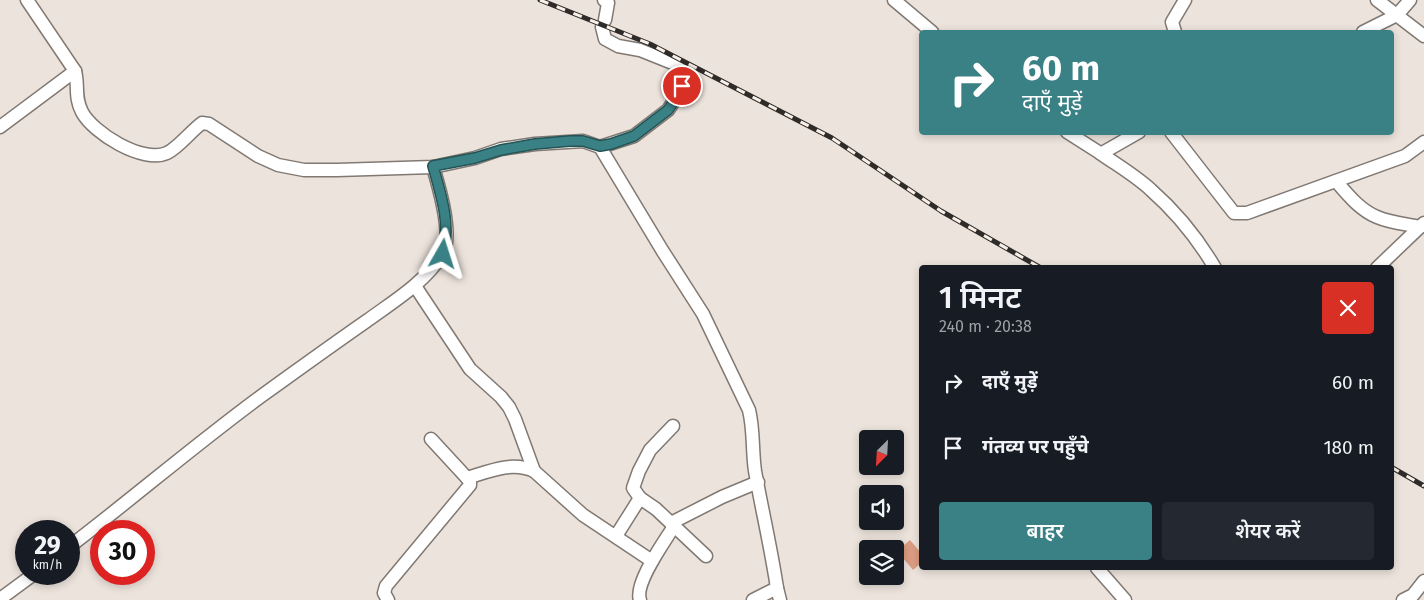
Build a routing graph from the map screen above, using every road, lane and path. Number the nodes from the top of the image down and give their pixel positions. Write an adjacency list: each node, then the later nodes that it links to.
1 (27, 0): 12 (street)
2 (604, 0): 18 (street)
3 (894, 0): 8 (street)
4 (1185, 0): 9 (street)
5 (1377, 0): 7 (street)
6 (1410, 0): 7 (street)
7 (1397, 15): 10 (street); 11 (street)
8 (930, 30)
9 (1174, 30)
10 (1367, 30)
11 (1424, 36)
12 (75, 71): 13 (street); 20 (street)
13 (0, 127)
14 (1072, 135): 19 (street)
15 (1134, 135): 19 (street)
16 (1173, 135): 21 (street)
17 (1424, 142): 21 (street)
18 (600, 146): 20 (street); 30 (street)
19 (1100, 154): 23 (street)
20 (433, 166): 25 (street)
21 (1336, 181): 22 (street)
22 (1422, 225): 24 (street)
23 (1213, 265)
24 (1380, 265)
25 (415, 286): 28 (street); 34 (street)
26 (673, 426): 31 (street)
27 (431, 439): 29 (street)
28 (534, 471): 29 (street); 33 (street)
29 (467, 478): 42 (street)
30 (758, 482): 32 (street); 40 (street)
31 (640, 498): 32 (street); 33 (street)
32 (673, 525): 35 (street); 36 (street)
33 (616, 536): 36 (street)
34 (80, 538)
35 (706, 556)
36 (652, 561): 43 (street)
37 (1099, 570): 45 (street)
38 (1424, 581): 46 (street)
39 (18, 585): 41 (street)
40 (779, 594): 44 (street)
41 (4, 595)
42 (388, 600)
43 (640, 600)
44 (753, 600)
45 (1125, 600)
46 (1403, 600)

